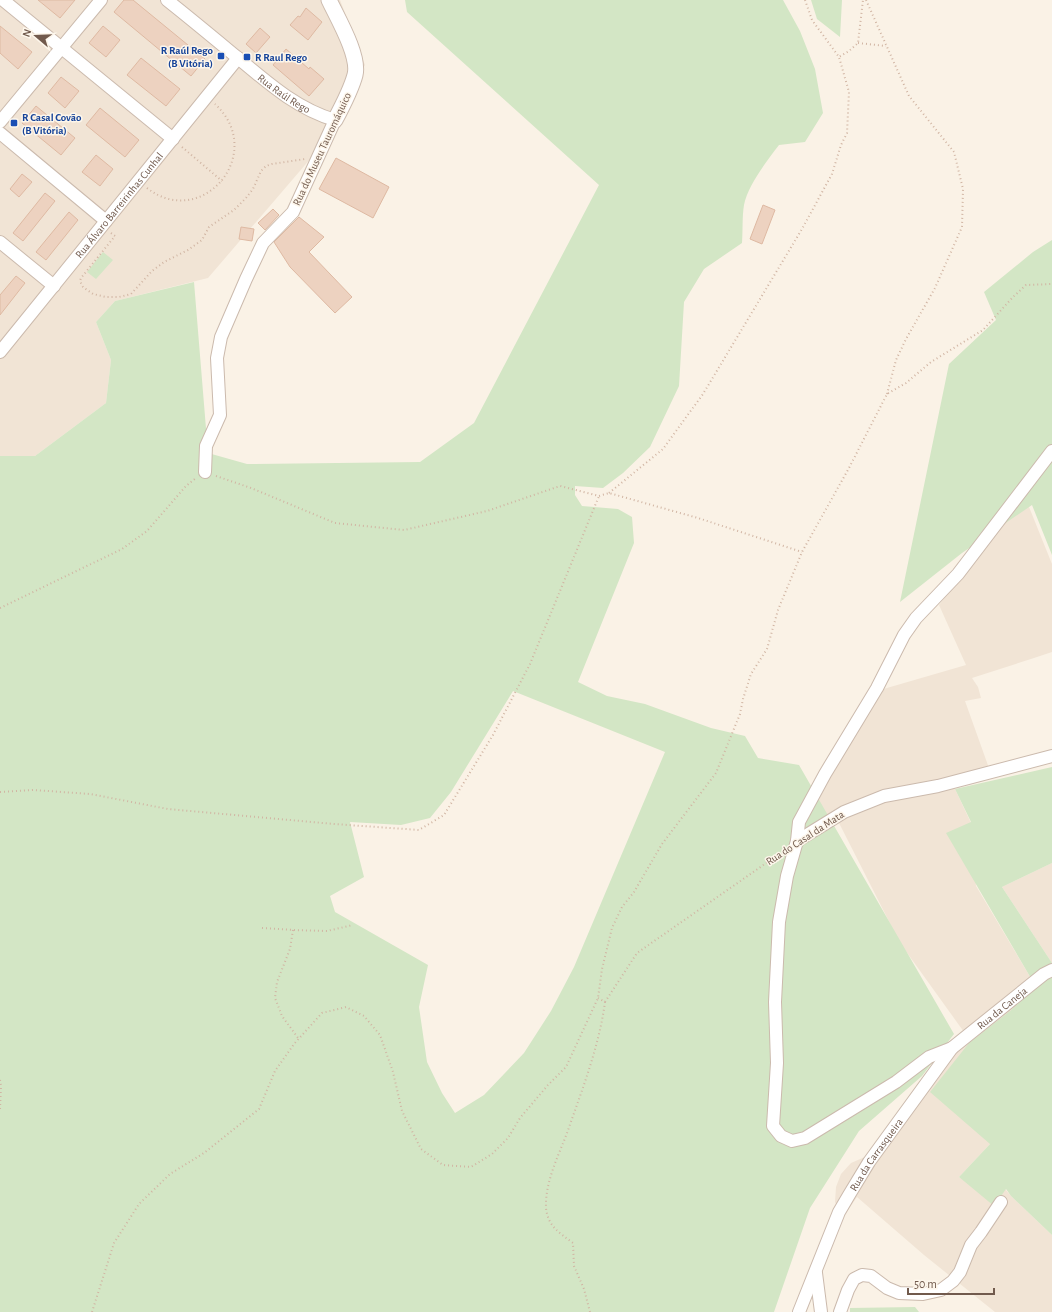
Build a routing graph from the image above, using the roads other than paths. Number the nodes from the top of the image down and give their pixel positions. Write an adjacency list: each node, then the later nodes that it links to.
1 (3, 0): 5 (street)
2 (101, 0): 5 (street)
3 (167, 0): 6 (street, Rua Raúl Rego)
4 (328, 0): 7 (street, Rua do Museu Tauromáquico)
5 (61, 49): 8 (street); 10 (street)
6 (238, 58): 7 (street, Rua Raúl Rego); 10 (street, Rua Álvaro Barreirinhas Cunhal)
7 (335, 120): 16 (street, Rua do Museu Tauromáquico)
8 (0, 122)
9 (0, 133): 11 (street)
10 (172, 139): 11 (street, Rua Álvaro Barreirinhas Cunhal)
11 (104, 223): 13 (street, Rua Álvaro Barreirinhas Cunhal)
12 (0, 242): 13 (street)
13 (54, 286): 14 (street, Rua Álvaro Barreirinhas Cunhal)
14 (0, 350)
15 (1052, 451): 18 (street)
16 (205, 472)
17 (1052, 756): 18 (street, Rua do Casal da Mata)
18 (797, 841): 20 (street)
19 (1052, 970): 20 (street, Rua da Caneja)
20 (952, 1048): 22 (street, Rua da Carrasqueira)
21 (1001, 1202): 25 (street)
22 (816, 1272): 23 (street, Rua da Carrasqueira); 24 (street)
23 (799, 1312)
24 (821, 1312)
25 (840, 1312)

